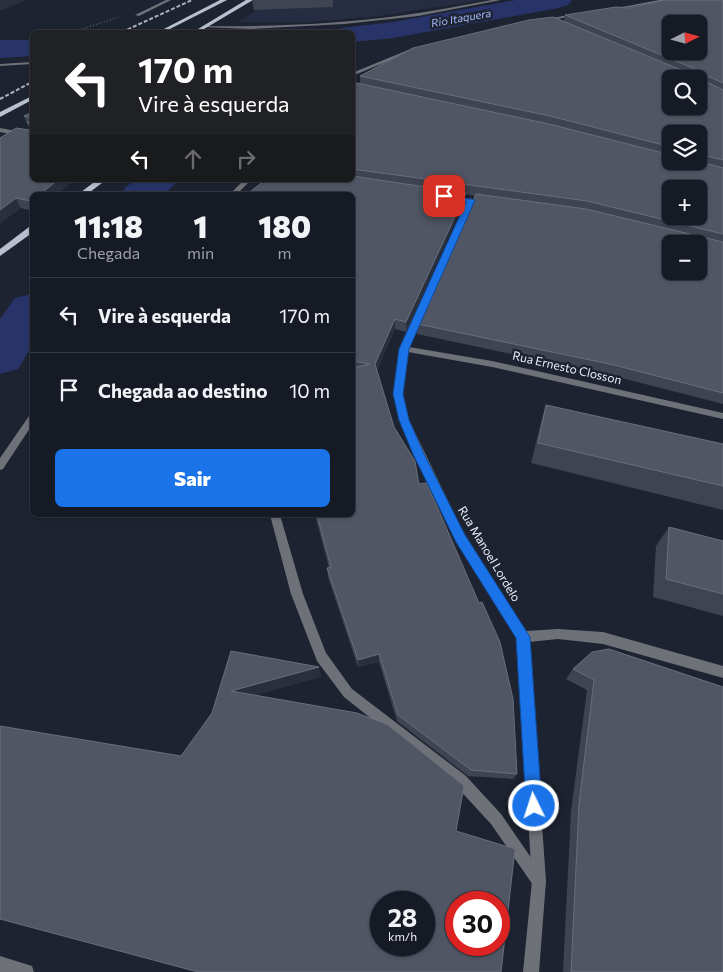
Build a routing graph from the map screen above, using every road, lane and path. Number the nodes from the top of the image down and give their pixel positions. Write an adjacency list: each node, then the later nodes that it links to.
1 (169, 0): 8 (street)
2 (224, 0): 14 (main road)
3 (250, 0): 12 (main road)
4 (499, 0): 12 (street)
5 (666, 0): 6 (street)
6 (602, 10)
7 (584, 13): 9 (street)
8 (137, 15): 13 (path)
9 (546, 19): 10 (street); 11 (street)
10 (536, 21)
11 (554, 23)
12 (204, 27): 15 (main road)
13 (79, 30)
14 (165, 30)
15 (199, 30)
16 (418, 48): 19 (street)
17 (30, 63): 18 (street)
18 (0, 66)
19 (355, 74)
20 (30, 99): 21 (main road)
21 (0, 115)
22 (0, 130): 23 (street)
23 (30, 136)
24 (99, 182): 26 (main road)
25 (246, 182): 27 (street)
26 (85, 192)
27 (235, 192)
28 (471, 200): 31 (street, Rua Manoel Lordelo)
29 (30, 230): 30 (main road)
30 (0, 253)
31 (404, 349): 32 (street, Rua Ernesto Closson); 36 (street, Rua Manoel Lordelo)
32 (723, 416)
33 (30, 421): 34 (street)
34 (0, 466)
35 (276, 517): 38 (street)
36 (523, 637): 37 (street); 38 (street, Rua Manoel Lordelo)
37 (723, 672)
38 (539, 881): 41 (street, Rua Manoel Lordelo)
39 (0, 964): 40 (street)
40 (26, 972)
41 (531, 972)

